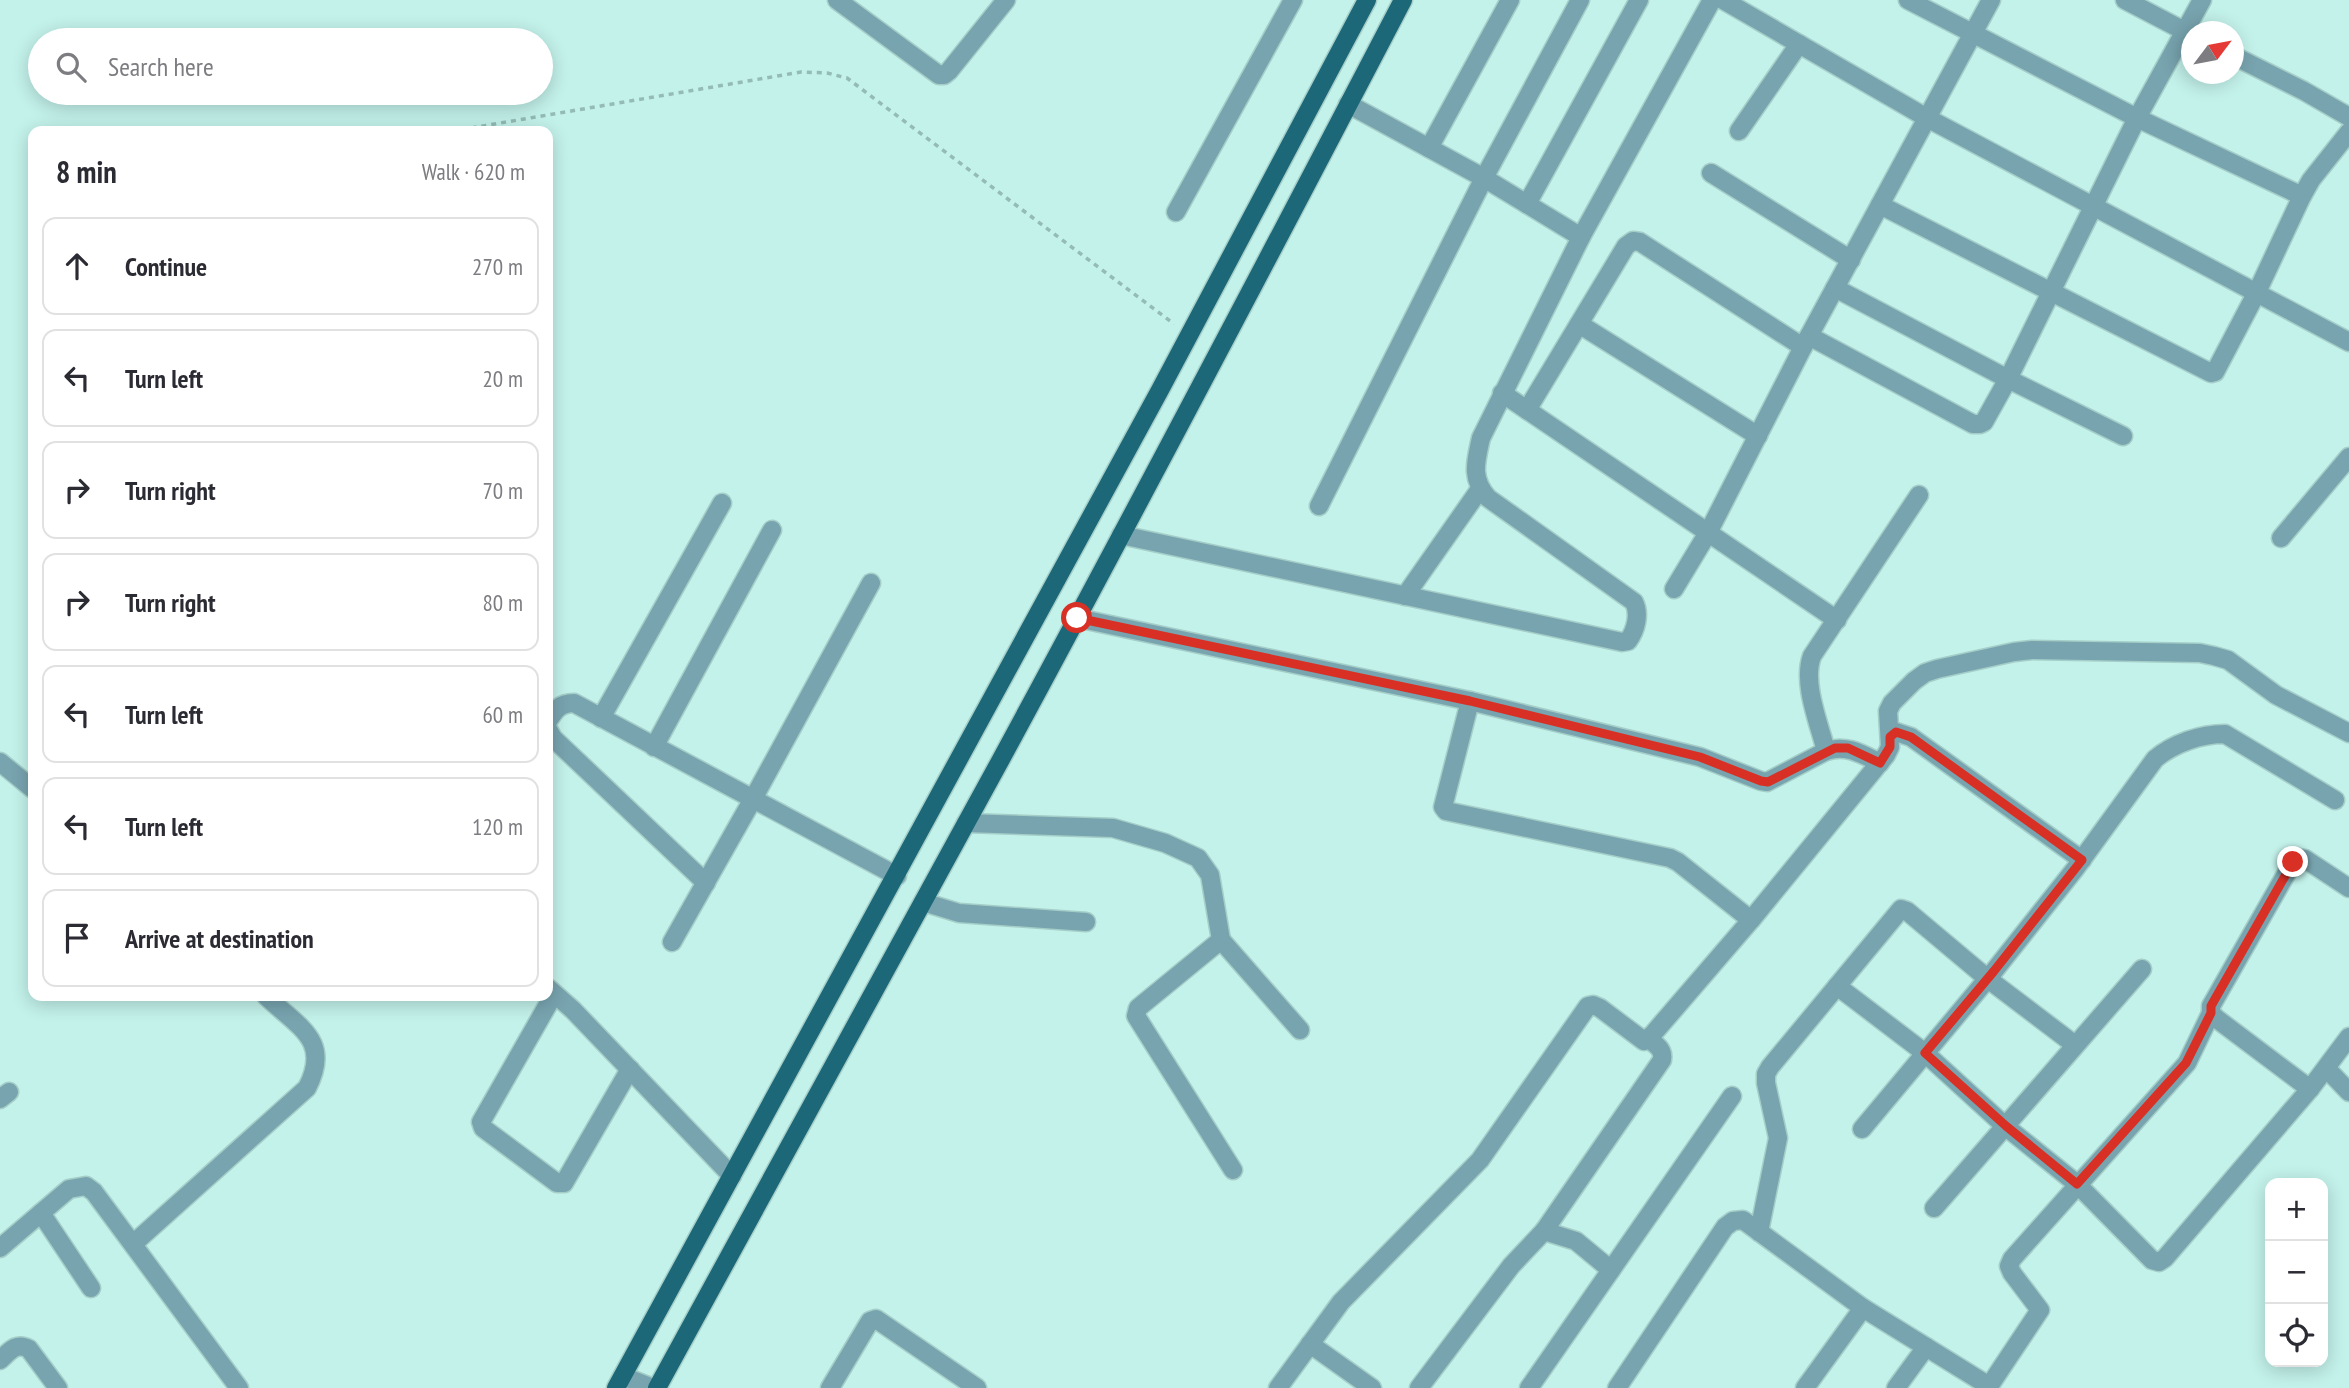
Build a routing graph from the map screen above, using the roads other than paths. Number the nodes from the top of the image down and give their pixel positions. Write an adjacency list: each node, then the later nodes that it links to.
1 (836, 0): 2 (street)
2 (1006, 0)
3 (1293, 0): 34 (street)
4 (1367, 0): 77 (main road)
5 (1403, 0): 21 (main road)
6 (1510, 0): 27 (street)
7 (1580, 0): 29 (street)
8 (1639, 0): 31 (street)
9 (1712, 0): 35 (street)
10 (1723, 0): 18 (street)
11 (1908, 0): 17 (street)
12 (1991, 0): 17 (street)
13 (2125, 0): 16 (street)
14 (2202, 0): 15 (street)
15 (2193, 21)
16 (2181, 30)
17 (1973, 34): 23 (street); 24 (street)
18 (1799, 44): 23 (street); 25 (street)
19 (2181, 46): 24 (street)
20 (2244, 61): 22 (street)
21 (1348, 104): 27 (street); 55 (main road)
22 (2349, 117)
23 (1927, 118): 32 (street); 33 (street)
24 (2137, 118): 30 (street); 33 (street)
25 (1739, 131)
26 (2349, 132): 30 (street)
27 (1429, 148): 29 (street)
28 (1712, 173): 36 (street)
29 (1484, 178): 31 (street); 52 (street)
30 (2302, 196): 39 (street)
31 (1527, 204): 35 (street)
32 (1880, 205): 36 (street); 38 (street)
33 (2092, 206): 38 (street); 39 (street)
34 (1176, 212)
35 (1581, 237): 44 (street)
36 (1850, 260): 37 (street)
37 (1835, 288): 41 (street); 43 (street)
38 (2050, 291): 39 (street); 43 (street)
39 (2257, 292): 42 (street)
40 (1579, 324): 41 (street); 45 (street); 46 (street)
41 (1806, 342): 43 (street); 46 (street)
42 (2349, 342)
43 (2008, 379): 47 (street)
44 (1502, 393): 45 (street); 49 (street)
45 (1527, 410): 54 (street)
46 (1758, 436): 54 (street)
47 (2123, 436)
48 (2349, 457): 56 (street)
49 (1480, 489): 59 (street); 59 (street)
50 (1919, 495): 61 (street)
51 (722, 503): 64 (street)
52 (1319, 506)
53 (772, 530): 68 (street)
54 (1709, 531): 58 (street); 61 (street)
55 (1121, 535): 59 (street); 60 (main road)
56 (2281, 538)
57 (871, 583): 73 (street)
58 (1674, 589)
59 (1405, 596)
60 (1077, 618): 62 (street); 75 (main road)
61 (1837, 620): 69 (street)
62 (1470, 701): 69 (street); 81 (street)
63 (553, 713): 64 (street)
64 (601, 718): 68 (street)
65 (2347, 727): 66 (street)
66 (1890, 737): 71 (street); 76 (street)
67 (553, 738): 79 (street)
68 (654, 747): 73 (street)
69 (1826, 751): 71 (street)
70 (0, 762): 72 (street)
71 (1880, 763): 81 (street)
72 (28, 785)
73 (753, 799): 77 (street); 79 (street)
74 (2335, 800): 76 (street)
75 (966, 823): 80 (main road); 83 (street)
76 (2082, 860): 86 (street)
77 (897, 876): 105 (main road)
78 (2346, 880): 91 (street)
79 (706, 883): 84 (street)
80 (923, 902): 82 (street); 123 (main road)
81 (1751, 920): 94 (street)
82 (1086, 922)
83 (1221, 940): 92 (street); 104 (street)
84 (672, 942)
85 (2142, 969): 95 (street)
86 (1988, 979): 87 (street); 95 (street); 96 (street)
87 (1837, 986): 96 (street); 110 (street)
88 (553, 993): 97 (street)
89 (271, 1001): 111 (street)
90 (546, 1001): 97 (street)
91 (2211, 1013): 99 (street); 106 (street)
92 (1300, 1030)
93 (2349, 1037): 98 (street)
94 (1648, 1039): 109 (street); 116 (street)
95 (2075, 1045): 102 (street)
96 (1925, 1053): 102 (street); 103 (street)
97 (629, 1069): 105 (street)
98 (2327, 1069): 99 (street); 100 (street)
99 (2311, 1089): 106 (street)
100 (2349, 1092)
101 (1732, 1096): 113 (street)
102 (2006, 1126): 106 (street); 107 (street)
103 (1862, 1129)
104 (1233, 1170)
105 (732, 1176): 119 (main road)
106 (2077, 1184): 120 (street)
107 (1934, 1209)
108 (41, 1213): 111 (street); 112 (street); 114 (street)
109 (1544, 1231): 113 (street); 128 (street)
110 (1759, 1232): 115 (street); 130 (street)
111 (134, 1244): 122 (street)
112 (0, 1248)
113 (1611, 1270): 129 (street)
114 (91, 1288)
115 (1863, 1308): 117 (street); 131 (street)
116 (1310, 1344): 126 (street); 127 (street)
117 (1926, 1347): 120 (street); 132 (street)
118 (0, 1360): 121 (street)
119 (620, 1382): 123 (street)
120 (1988, 1387)
121 (58, 1388)
122 (239, 1388)
123 (655, 1388)
124 (830, 1388): 125 (street)
125 (978, 1388)
126 (1278, 1388)
127 (1372, 1388)
128 (1419, 1388)
129 (1529, 1388)
130 (1617, 1388)
131 (1805, 1388)
132 (1896, 1388)

